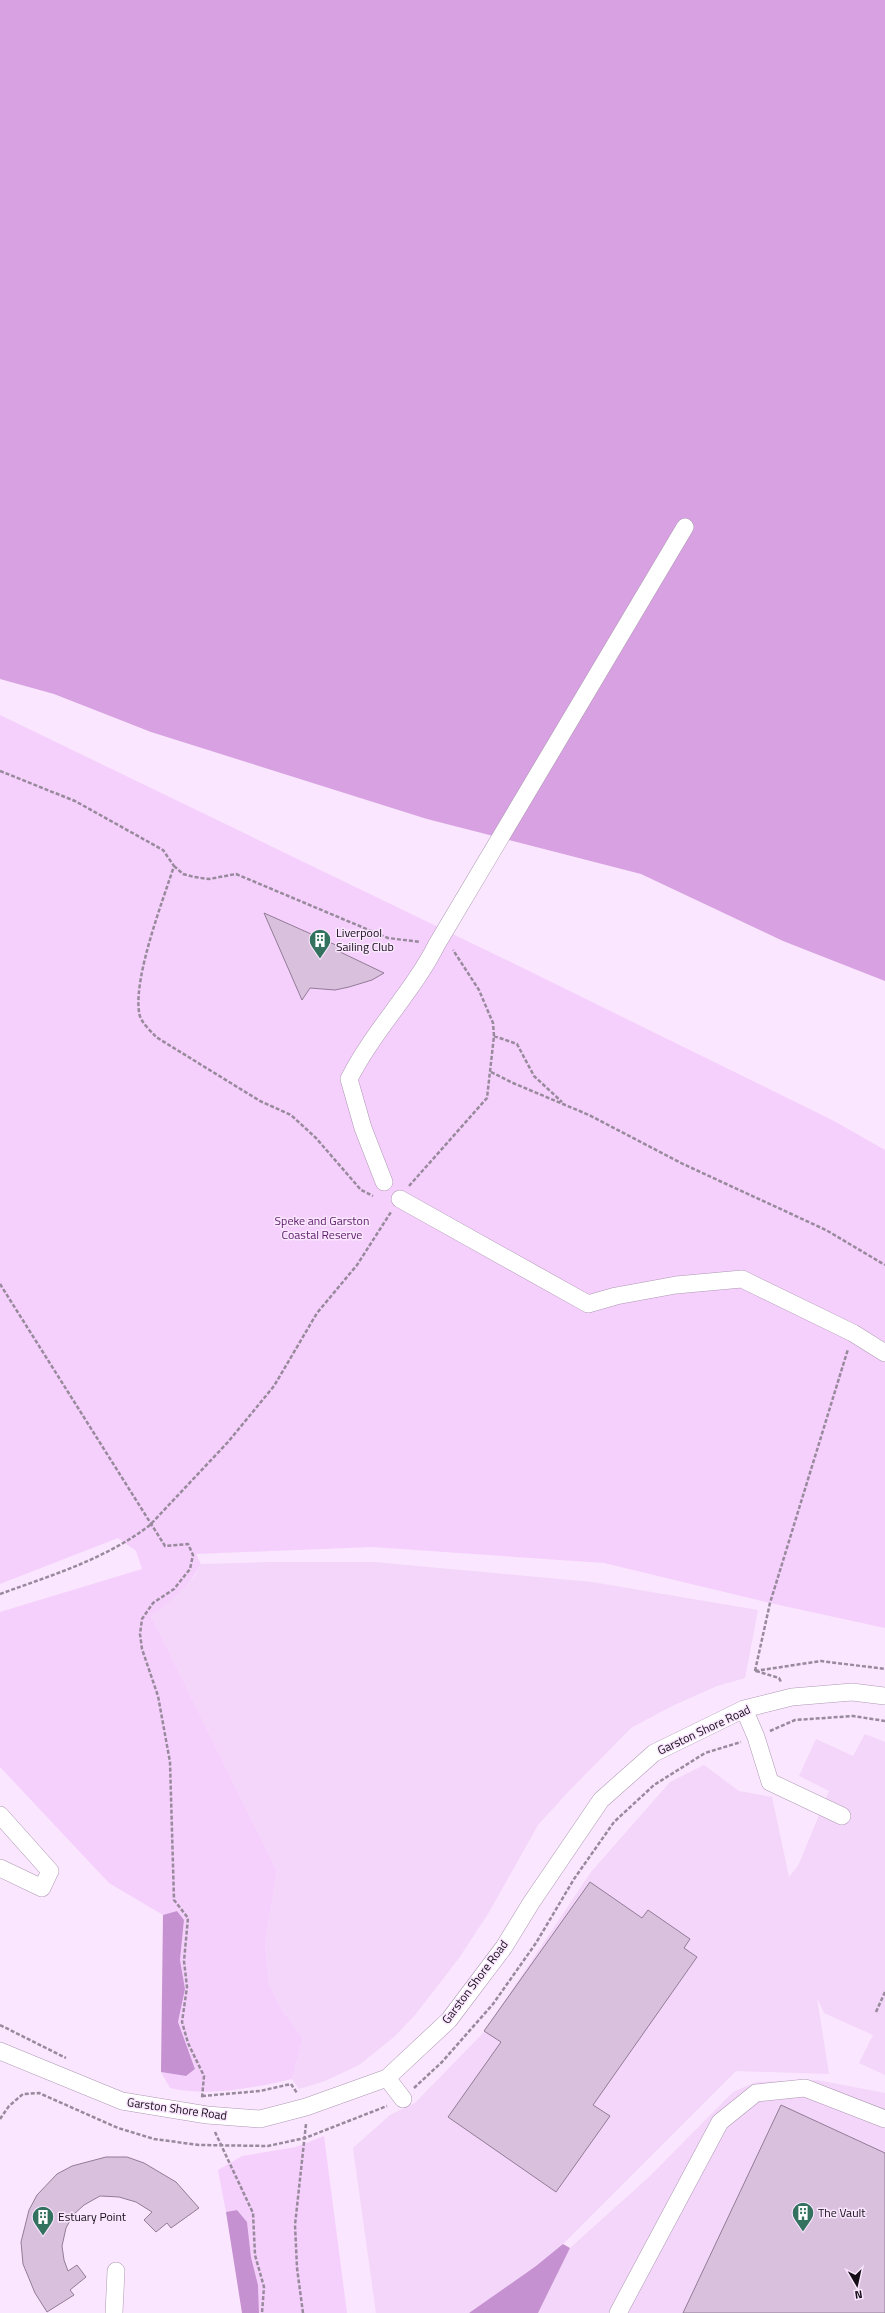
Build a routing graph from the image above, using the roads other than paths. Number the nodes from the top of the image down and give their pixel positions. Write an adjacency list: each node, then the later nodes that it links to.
1 (685, 527): 2 (street)
2 (384, 1182)
3 (400, 1199): 4 (street)
4 (885, 1353)
5 (885, 1696): 6 (street, Garston Shore Road)
6 (744, 1709): 8 (street); 11 (street, Garston Shore Road)
7 (0, 1815): 9 (street)
8 (842, 1816)
9 (0, 1868)
10 (0, 2051): 11 (street, Garston Shore Road)
11 (387, 2078): 12 (street)
12 (403, 2099)
13 (885, 2119): 16 (street)
14 (116, 2271): 15 (street)
15 (114, 2313)
16 (618, 2313)

